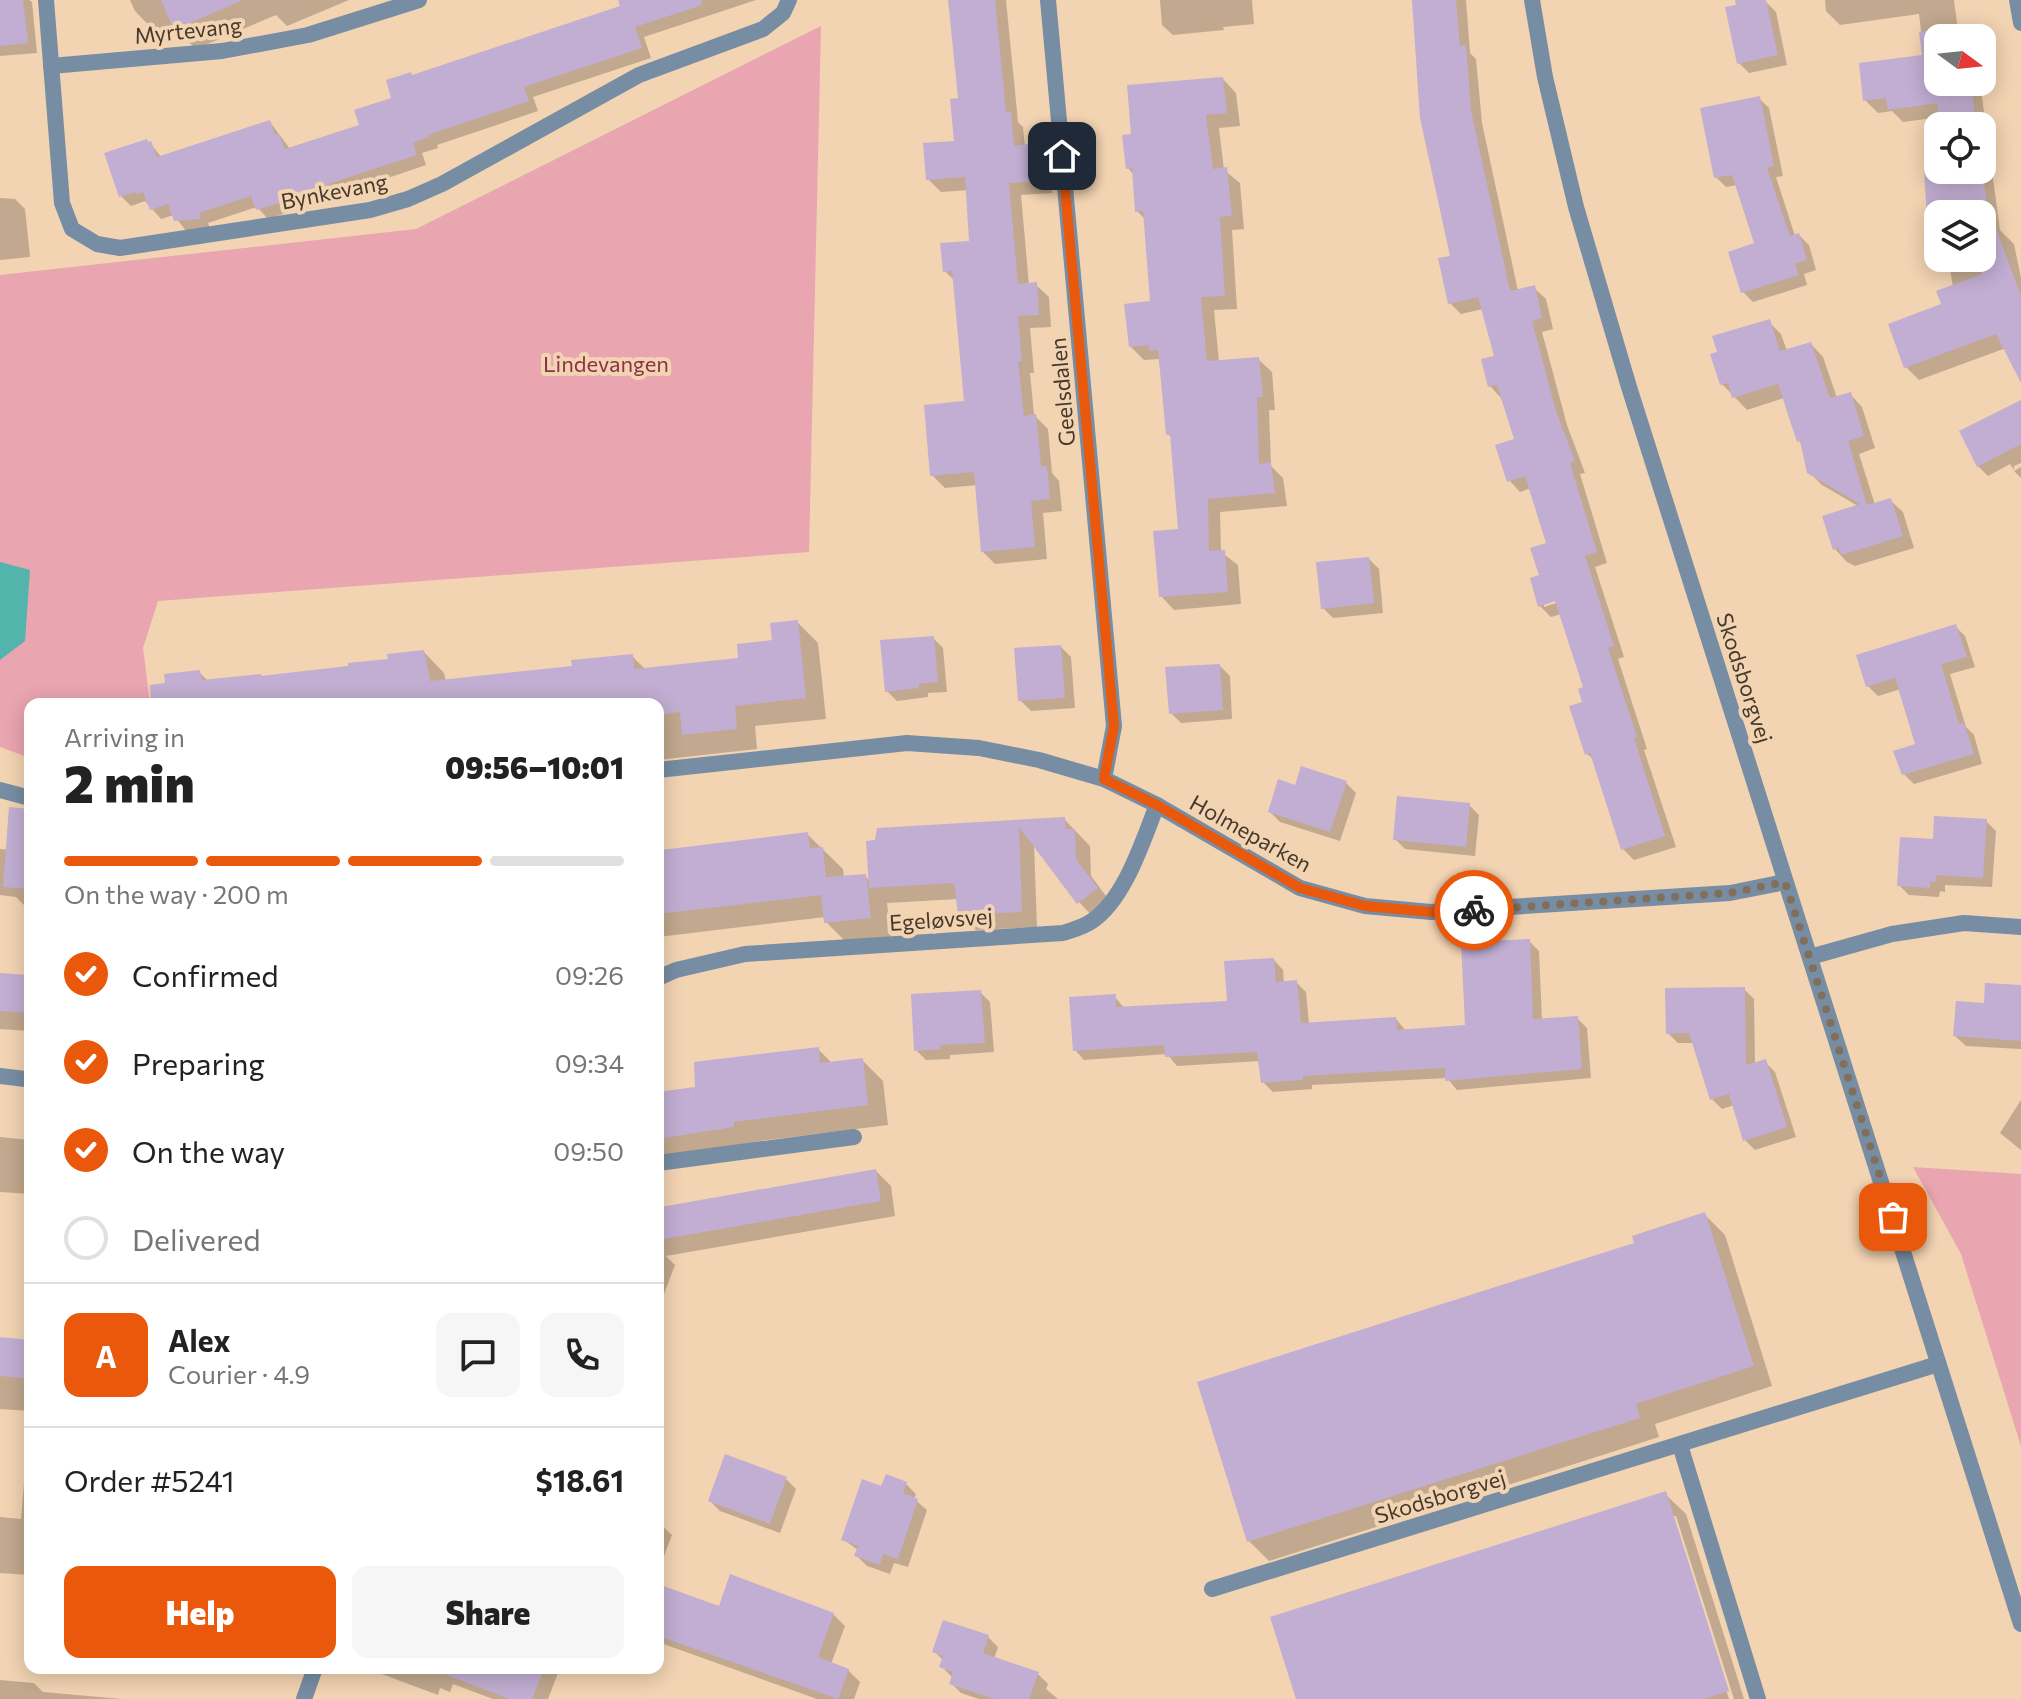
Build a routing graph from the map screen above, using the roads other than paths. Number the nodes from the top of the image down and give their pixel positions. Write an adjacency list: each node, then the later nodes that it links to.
1 (46, 0): 8 (street, Bynkevang)
2 (419, 0): 8 (street, Myrtevang)
3 (789, 0): 8 (street, Bynkevang)
4 (1048, 0): 10 (street, Geelsdalen)
5 (1532, 0): 14 (street, Skodsborgvej)
6 (2017, 0): 7 (street)
7 (2021, 23)
8 (51, 66)
9 (664, 769): 10 (street, Holmeparken)
10 (1104, 779): 13 (street, Holmeparken)
11 (0, 790): 12 (street)
12 (24, 796)
13 (1157, 805): 14 (street, Holmeparken); 17 (street, Egeløvsvej)
14 (1785, 882): 16 (street, Skodsborgvej)
15 (2021, 927): 16 (street)
16 (1810, 957): 22 (street, Skodsborgvej)
17 (664, 975)
18 (0, 1076): 19 (street)
19 (24, 1079)
20 (854, 1137): 21 (street)
21 (664, 1162)
22 (1938, 1364): 23 (street, Skodsborgvej); 25 (street, Skodsborgvej)
23 (1680, 1445): 24 (street, Skodsborgvej); 28 (street)
24 (1212, 1589)
25 (2021, 1624)
26 (313, 1674): 27 (street)
27 (304, 1699)
28 (1758, 1699)

